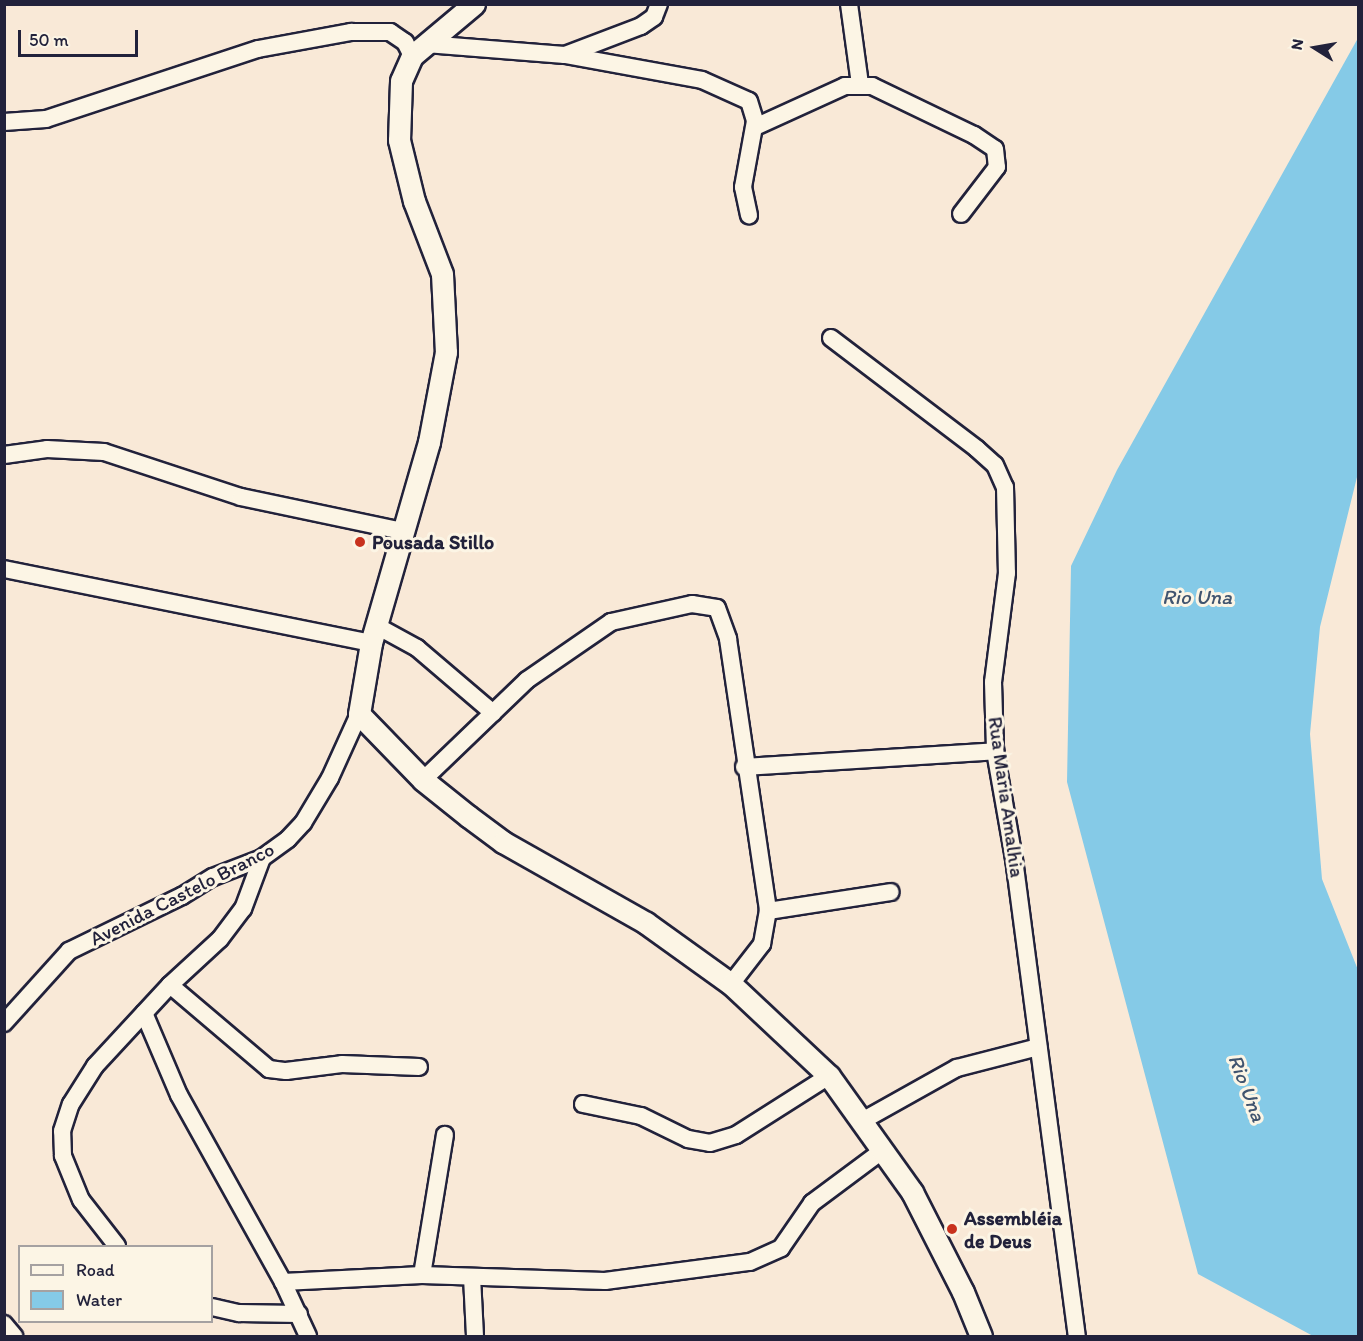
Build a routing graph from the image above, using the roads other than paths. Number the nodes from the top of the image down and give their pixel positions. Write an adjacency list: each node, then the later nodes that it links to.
1 (474, 4): 4 (street)
2 (659, 4): 5 (street)
3 (849, 4): 6 (street)
4 (419, 50): 5 (street); 7 (street); 13 (street, Avenida Castelo Branco)
5 (565, 55): 8 (street)
6 (860, 84): 8 (street); 10 (street)
7 (4, 122)
8 (755, 127): 9 (street)
9 (749, 214)
10 (961, 214)
11 (831, 338): 18 (street, Rua Maria Amalhia)
12 (4, 455): 13 (street)
13 (403, 531): 15 (street, Avenida Castelo Branco)
14 (4, 569): 15 (street)
15 (373, 634): 16 (street); 17 (street, Avenida Castelo Branco)
16 (493, 713): 19 (street); 20 (street)
17 (359, 714): 20 (street); 21 (street, Avenida Castelo Branco)
18 (995, 751): 19 (street); 28 (street, Rua Maria Amalhia)
19 (744, 767): 23 (street)
20 (423, 780): 24 (street)
21 (262, 858): 25 (street); 27 (street, Avenida Castelo Branco)
22 (891, 892): 23 (street)
23 (768, 911): 24 (street)
24 (731, 984): 30 (street)
25 (170, 985): 26 (street); 29 (street)
26 (144, 1013): 35 (street); 38 (street)
27 (4, 1023)
28 (1038, 1047): 32 (street); 46 (street, Rua Maria Amalhia)
29 (419, 1067)
30 (829, 1076): 31 (street); 32 (street)
31 (583, 1104)
32 (862, 1121): 34 (street)
33 (446, 1135): 36 (street)
34 (882, 1150): 37 (street); 45 (street)
35 (116, 1245)
36 (422, 1275): 37 (street); 38 (street)
37 (472, 1277): 44 (street)
38 (283, 1282): 40 (street)
39 (213, 1307): 40 (street)
40 (298, 1314): 43 (street)
41 (4, 1324): 42 (street)
42 (14, 1336)
43 (308, 1336)
44 (475, 1336)
45 (981, 1336)
46 (1077, 1336)

